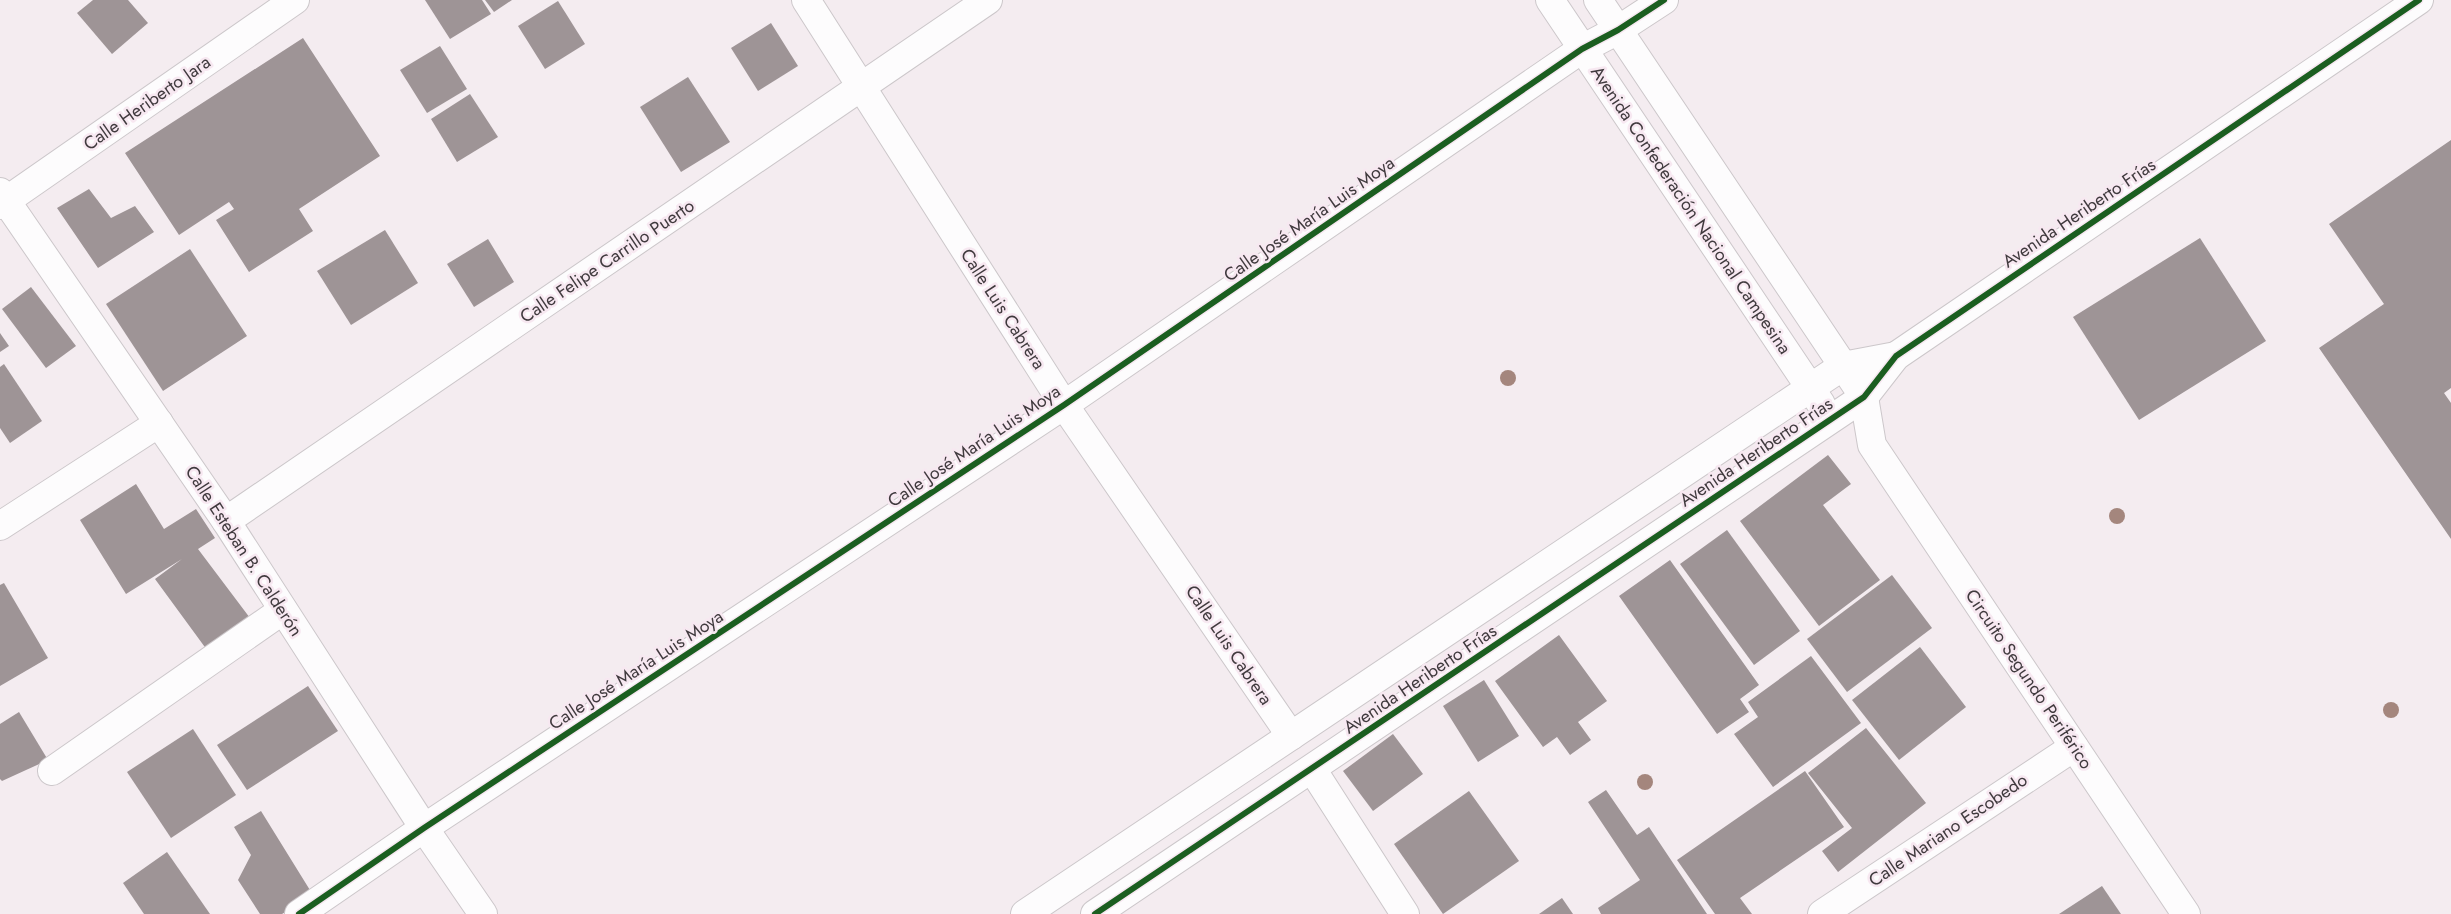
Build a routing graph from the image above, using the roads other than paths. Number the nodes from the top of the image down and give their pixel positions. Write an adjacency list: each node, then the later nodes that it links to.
1 (295, 0): 11 (street, Calle Heriberto Jara)
2 (806, 0): 10 (street, Calle Luis Cabrera)
3 (988, 0): 10 (street, Calle Felipe Carrillo Puerto)
4 (1550, 0): 9 (street, Avenida Confederación Nacional Campesina)
5 (1598, 0): 8 (street)
6 (1664, 0): 8 (street, Calle José María Luis Moya)
7 (2419, 0): 12 (street, Avenida Heriberto Frías)
8 (1618, 30): 9 (street, Calle José María Luis Moya); 13 (street)
9 (1582, 49): 14 (street, Avenida Confederación Nacional Campesina); 16 (street, Calle José María Luis Moya)
10 (861, 86): 16 (street, Calle Luis Cabrera); 20 (street, Calle Felipe Carrillo Puerto)
11 (2, 199): 18 (street, Calle Esteban B. Calderón)
12 (1896, 356): 13 (street, Avenida Heriberto Frías); 15 (street, Avenida Heriberto Frías)
13 (1844, 366): 14 (street, Avenida Heriberto Frías); 15 (street)
14 (1811, 388): 17 (street, Avenida Confederación Nacional Campesina); 23 (street, Avenida Heriberto Frías)
15 (1864, 397): 17 (street, Avenida Heriberto Frías); 19 (street, Circuito Segundo Periférico)
16 (1064, 405): 23 (street, Calle Luis Cabrera); 27 (street, Calle José María Luis Moya)
17 (1831, 420): 19 (street, Circuito Segundo Periférico); 25 (street, Avenida Heriberto Frías)
18 (158, 424): 20 (street, Calle Esteban B. Calderón); 21 (street)
19 (1872, 445): 24 (street, Circuito Segundo Periférico)
20 (226, 521): 22 (street, Calle Esteban B. Calderón)
21 (0, 526)
22 (283, 610): 26 (street); 27 (street, Calle Esteban B. Calderón)
23 (1291, 736): 30 (street, Avenida Heriberto Frías)
24 (2074, 746): 33 (street, Calle Mariano Escobedo); 34 (street, Circuito Segundo Periférico)
25 (1312, 769): 31 (street, Avenida Heriberto Frías); 32 (street)
26 (52, 770)
27 (424, 828): 28 (street, Calle José María Luis Moya); 29 (street, Calle Esteban B. Calderón)
28 (299, 914)
29 (483, 914)
30 (1026, 914)
31 (1095, 914)
32 (1405, 914)
33 (1822, 914)
34 (2186, 914)

